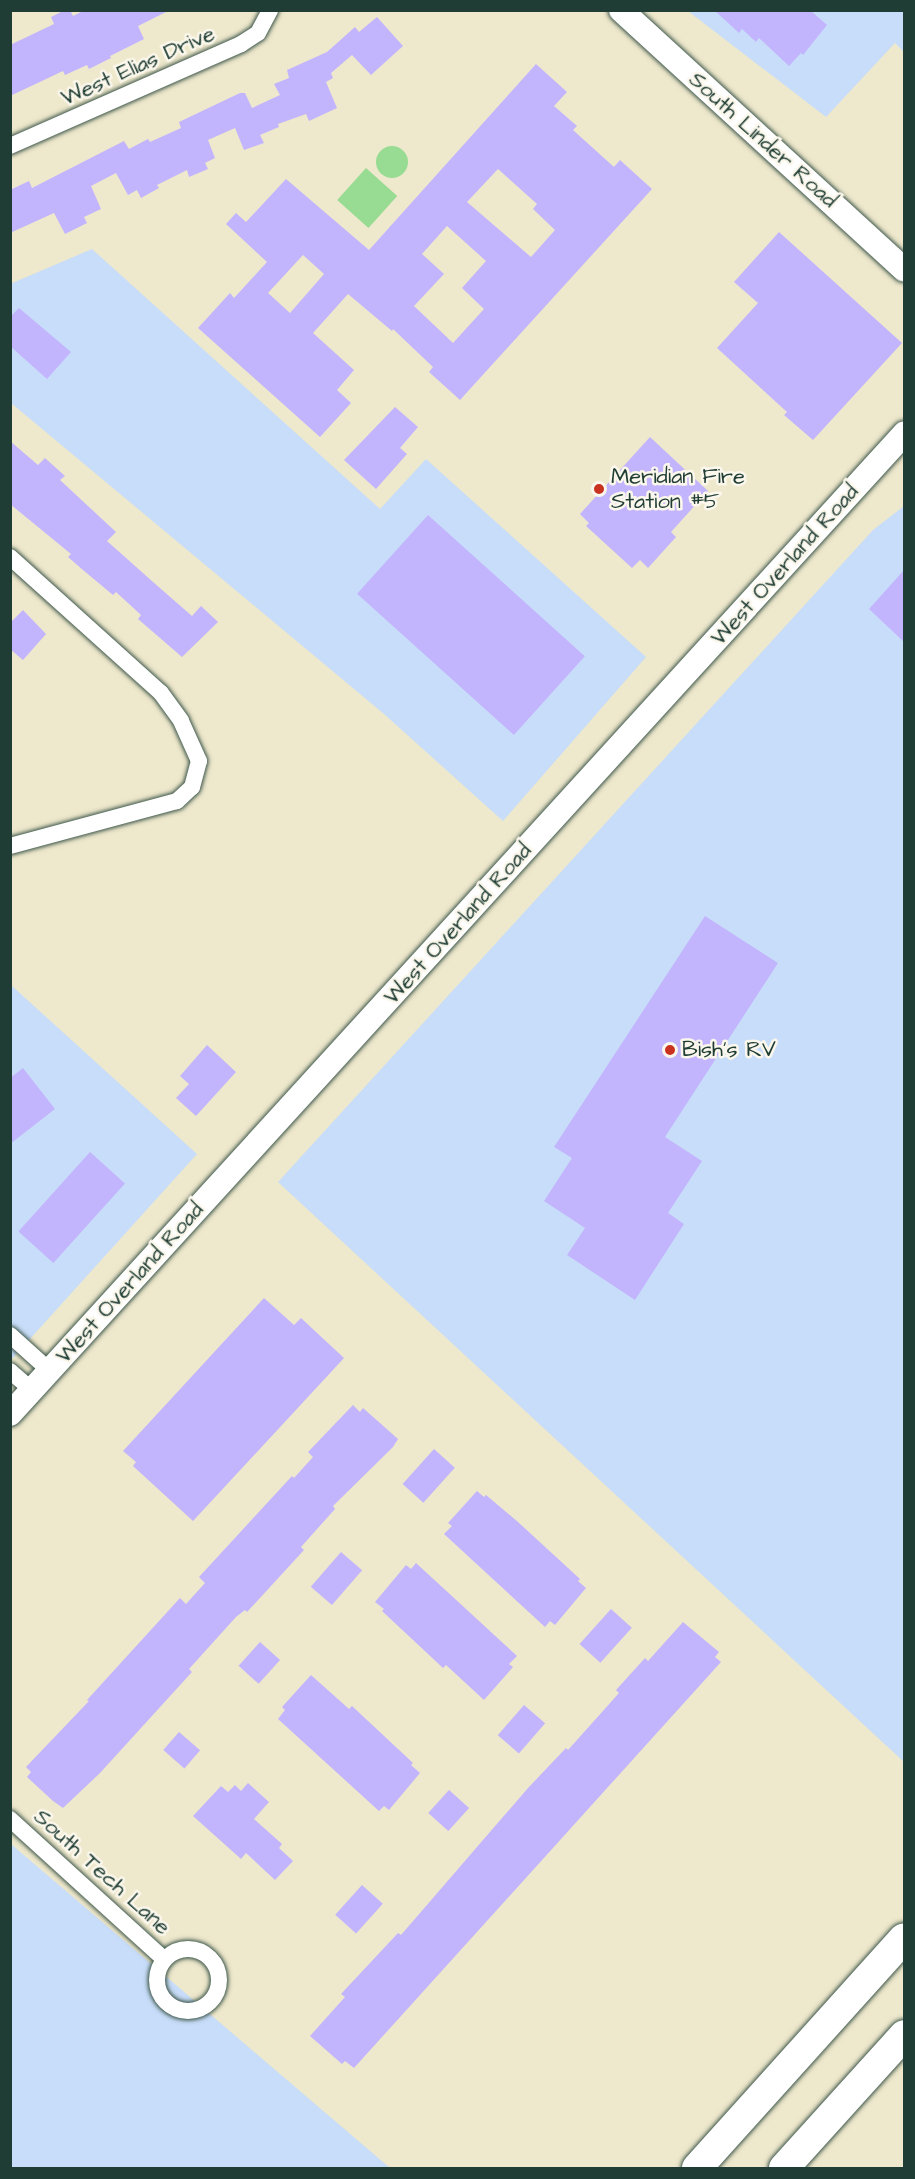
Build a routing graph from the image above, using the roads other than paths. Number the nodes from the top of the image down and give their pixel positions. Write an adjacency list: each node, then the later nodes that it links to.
1 (270, 10): 3 (street, West Elias Drive)
2 (621, 10): 4 (street, South Linder Road)
3 (10, 146)
4 (904, 269)
5 (904, 434): 10 (street, West Overland Road)
6 (10, 556): 7 (street)
7 (10, 846)
8 (10, 1335): 10 (street)
9 (10, 1371): 11 (street)
10 (50, 1371): 11 (street, West Overland Road)
11 (32, 1390): 12 (street, West Overland Road)
12 (10, 1414)
13 (10, 1819): 15 (street, South Tech Lane)
14 (904, 1938): 17 (highway)
15 (164, 1959)
16 (904, 2035): 18 (highway)
17 (697, 2169)
18 (784, 2169)

